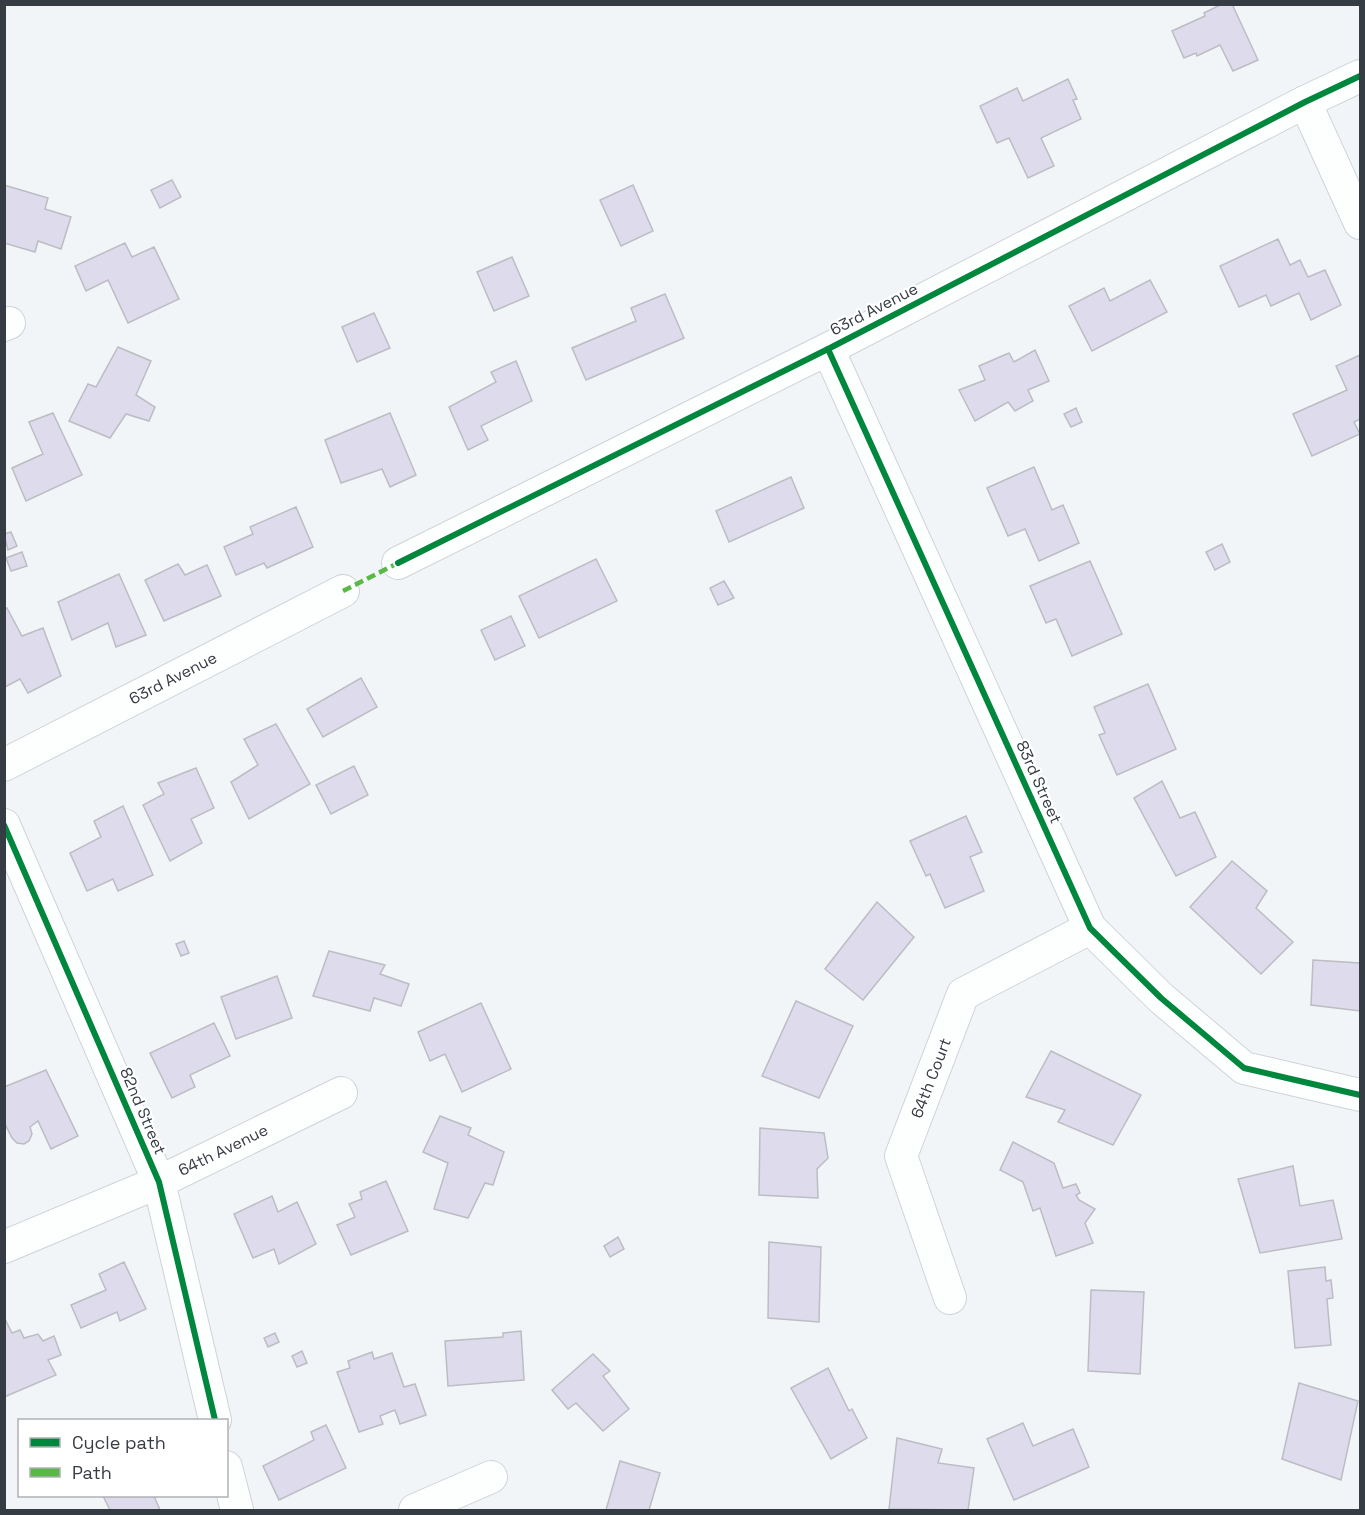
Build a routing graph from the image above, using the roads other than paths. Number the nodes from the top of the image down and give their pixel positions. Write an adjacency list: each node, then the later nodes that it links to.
1 (1360, 76): 2 (street, 63rd Avenue)
2 (1305, 102): 3 (street); 4 (street, 63rd Avenue)
3 (1360, 223)
4 (828, 349): 5 (street, 63rd Avenue); 9 (street, 83rd Street)
5 (398, 563)
6 (343, 591): 7 (street, 63rd Avenue)
7 (4, 765)
8 (4, 825): 12 (street, 82nd Street)
9 (1090, 927): 11 (street, 83rd Street); 14 (street, 64th Court)
10 (341, 1093): 12 (street, 64th Avenue)
11 (1360, 1095)
12 (159, 1182): 13 (street, 64th Avenue); 15 (street, 82nd Street)
13 (4, 1247)
14 (950, 1298)
15 (215, 1419)
16 (228, 1475): 18 (street)
17 (491, 1477): 19 (street)
18 (237, 1510)
19 (415, 1510)

